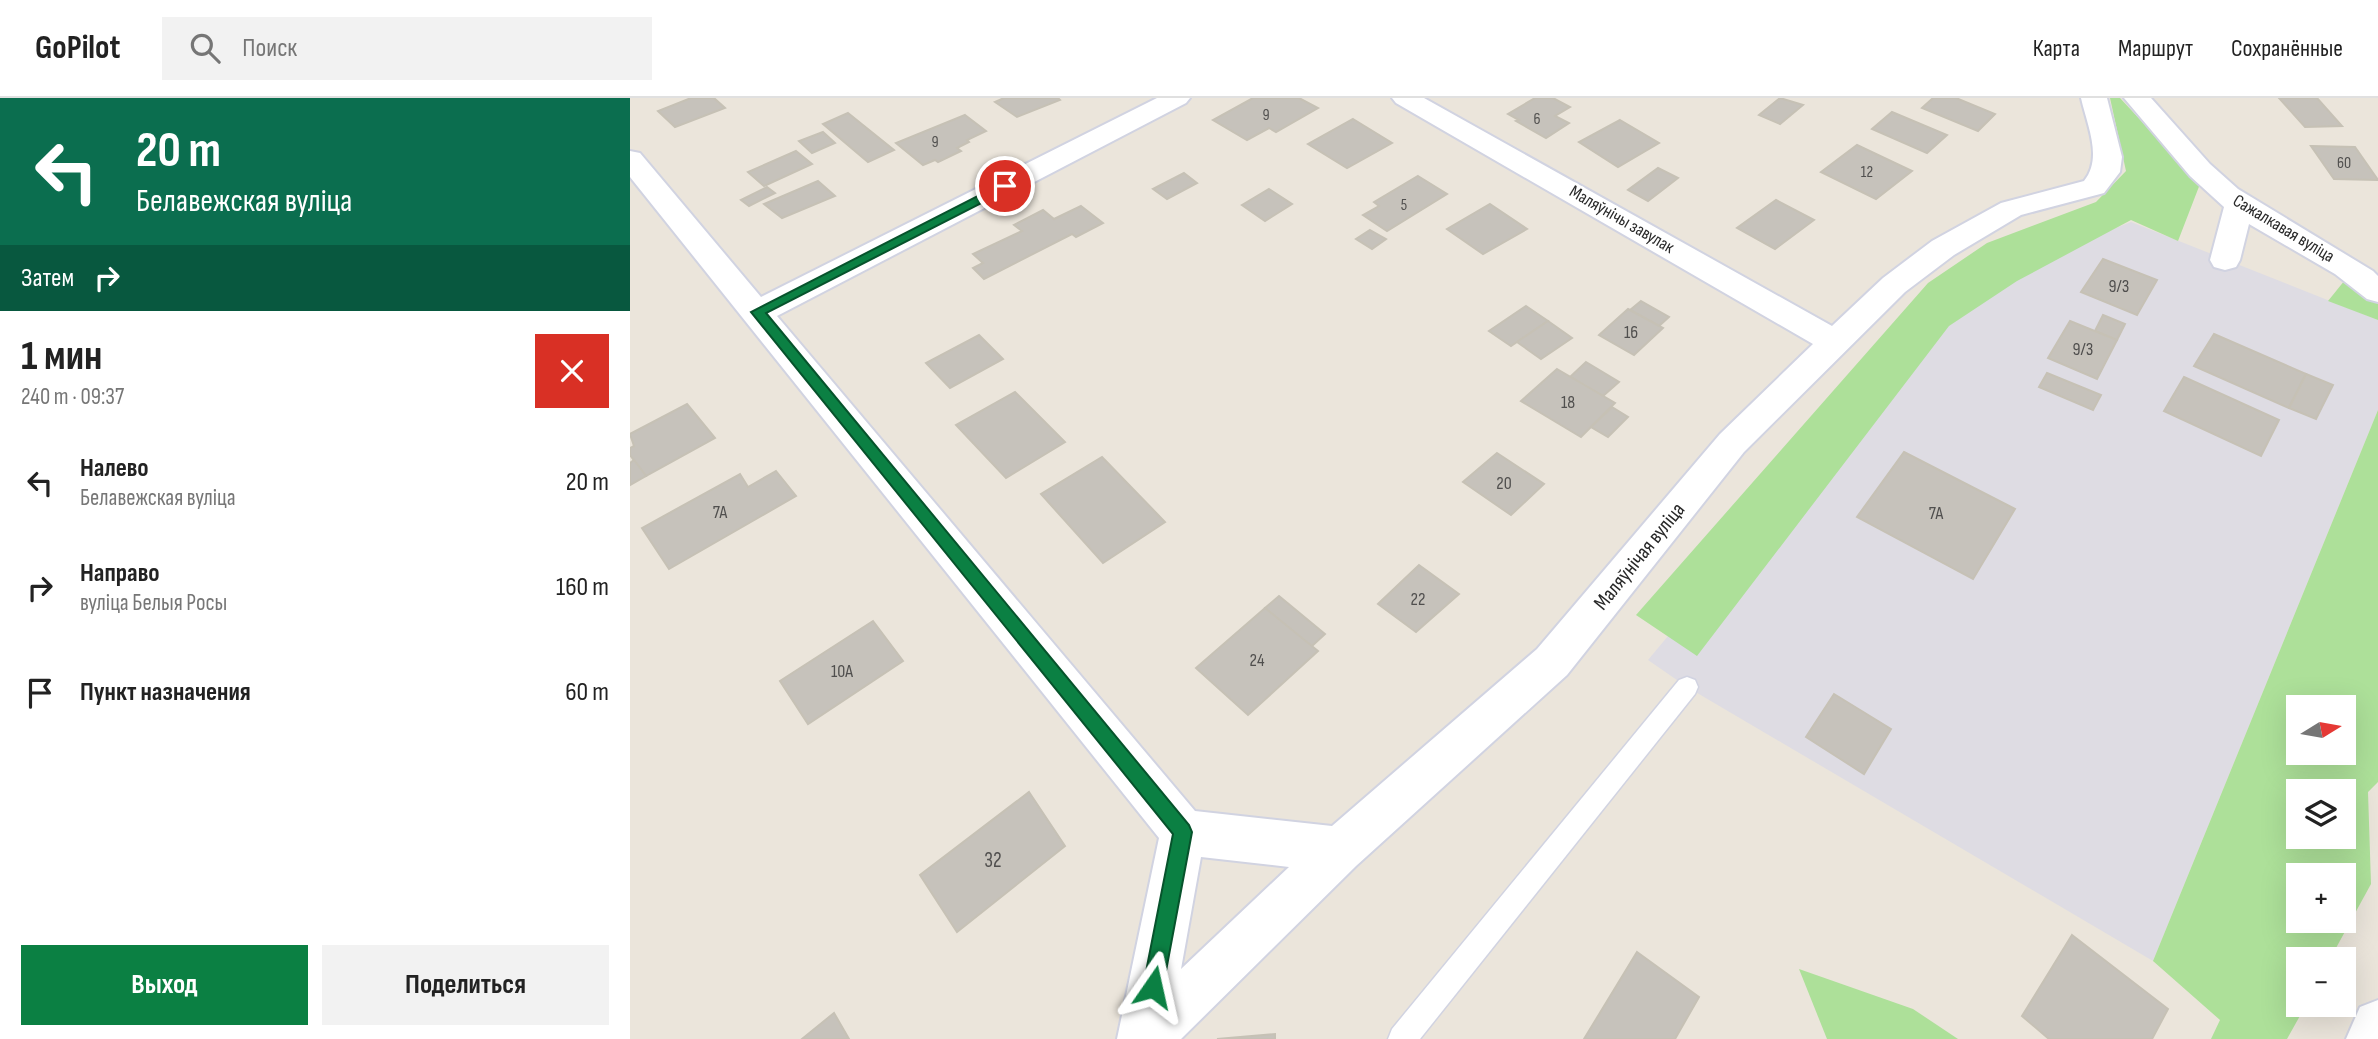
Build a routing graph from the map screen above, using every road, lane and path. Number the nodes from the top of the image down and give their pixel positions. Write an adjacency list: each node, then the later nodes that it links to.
1 (1177, 98): 10 (street)
2 (1405, 98): 11 (street, Маляўнічы завулак)
3 (2094, 98): 11 (street, Маляўнічая вуліца)
4 (2137, 98): 6 (street, Сажалкавая вуліца)
5 (630, 159): 10 (street)
6 (2239, 205): 7 (street); 8 (street, Сажалкавая вуліца)
7 (2225, 260)
8 (2366, 270): 9 (street, Сажалкавая вуліца)
9 (2378, 292)
10 (758, 312): 13 (street)
11 (1837, 342): 14 (street, Маляўнічая вуліца)
12 (1687, 687): 17 (lane)
13 (1183, 832): 14 (street); 16 (street)
14 (1340, 850): 16 (street, Маляўнічая вуліца)
15 (2378, 1025): 18 (street)
16 (1144, 1039)
17 (1402, 1039)
18 (2372, 1039)

